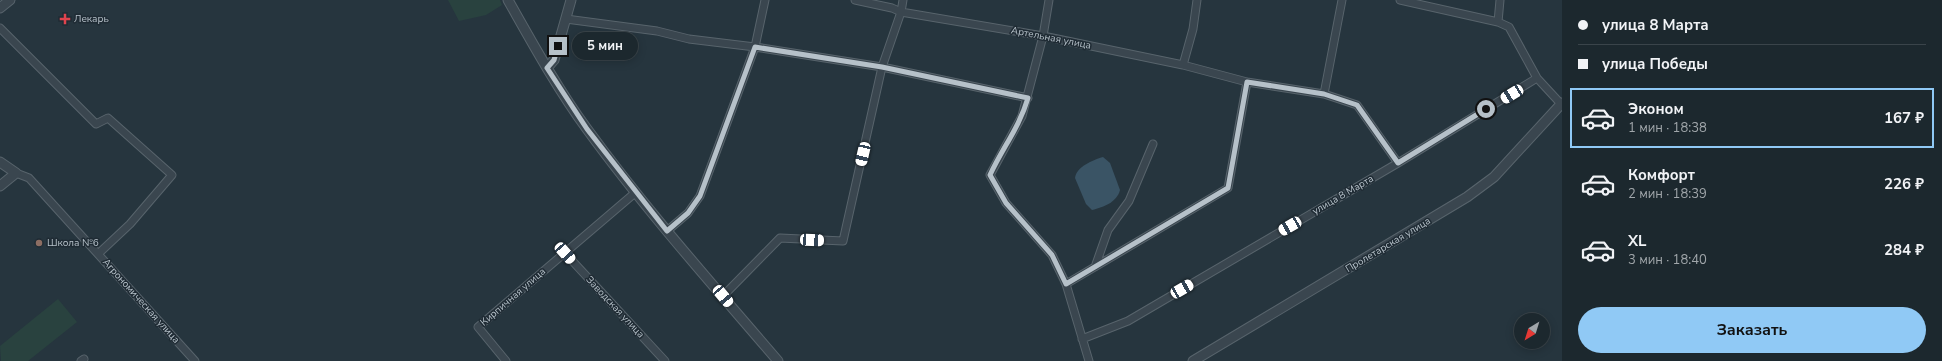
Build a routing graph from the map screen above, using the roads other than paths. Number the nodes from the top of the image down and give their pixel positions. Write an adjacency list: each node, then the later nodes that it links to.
1 (10, 0): 12 (street)
2 (508, 0): 21 (street)
3 (571, 0): 14 (street)
4 (765, 0): 18 (street)
5 (855, 0): 13 (street, Артельная улица)
6 (903, 0): 13 (street)
7 (1049, 0): 17 (street)
8 (1198, 0): 19 (street)
9 (1342, 0): 24 (street)
10 (1400, 0): 15 (street)
11 (1500, 0): 15 (street)
12 (0, 8)
13 (901, 12): 17 (street, Артельная улица); 20 (street)
14 (566, 19): 18 (street); 21 (street)
15 (1498, 22): 22 (street)
16 (0, 28): 35 (street)
17 (1043, 36): 19 (street, Артельная улица); 25 (street)
18 (755, 47): 20 (street); 33 (street)
19 (1183, 65): 23 (street, Артельная улица)
20 (882, 67): 25 (street); 38 (street)
21 (547, 68): 32 (street)
22 (1537, 78): 26 (street); 29 (street, улица 8 Марта)
23 (1247, 82): 24 (street, Артельная улица); 36 (street)
24 (1324, 94): 29 (street, Артельная улица)
25 (1028, 98): 37 (street)
26 (1562, 104): 45 (street, Пролетарская улица)
27 (1153, 144): 36 (street)
28 (0, 162): 30 (street, Агрономическая улица)
29 (1398, 163): 39 (street, улица 8 Марта)
30 (16, 173): 31 (street); 35 (street, Агрономическая улица)
31 (0, 186)
32 (636, 192): 33 (street); 34 (street, Кирпичная улица)
33 (667, 231): 38 (street)
34 (565, 253): 41 (street, Кирпичная улица); 42 (street, Заводская улица)
35 (98, 254): 40 (street, Агрономическая улица)
36 (1094, 267): 37 (street)
37 (1066, 284): 39 (street)
38 (723, 296): 43 (street)
39 (1082, 339): 44 (street)
40 (195, 361)
41 (506, 361)
42 (665, 361)
43 (778, 361)
44 (1089, 361)
45 (1193, 361)

